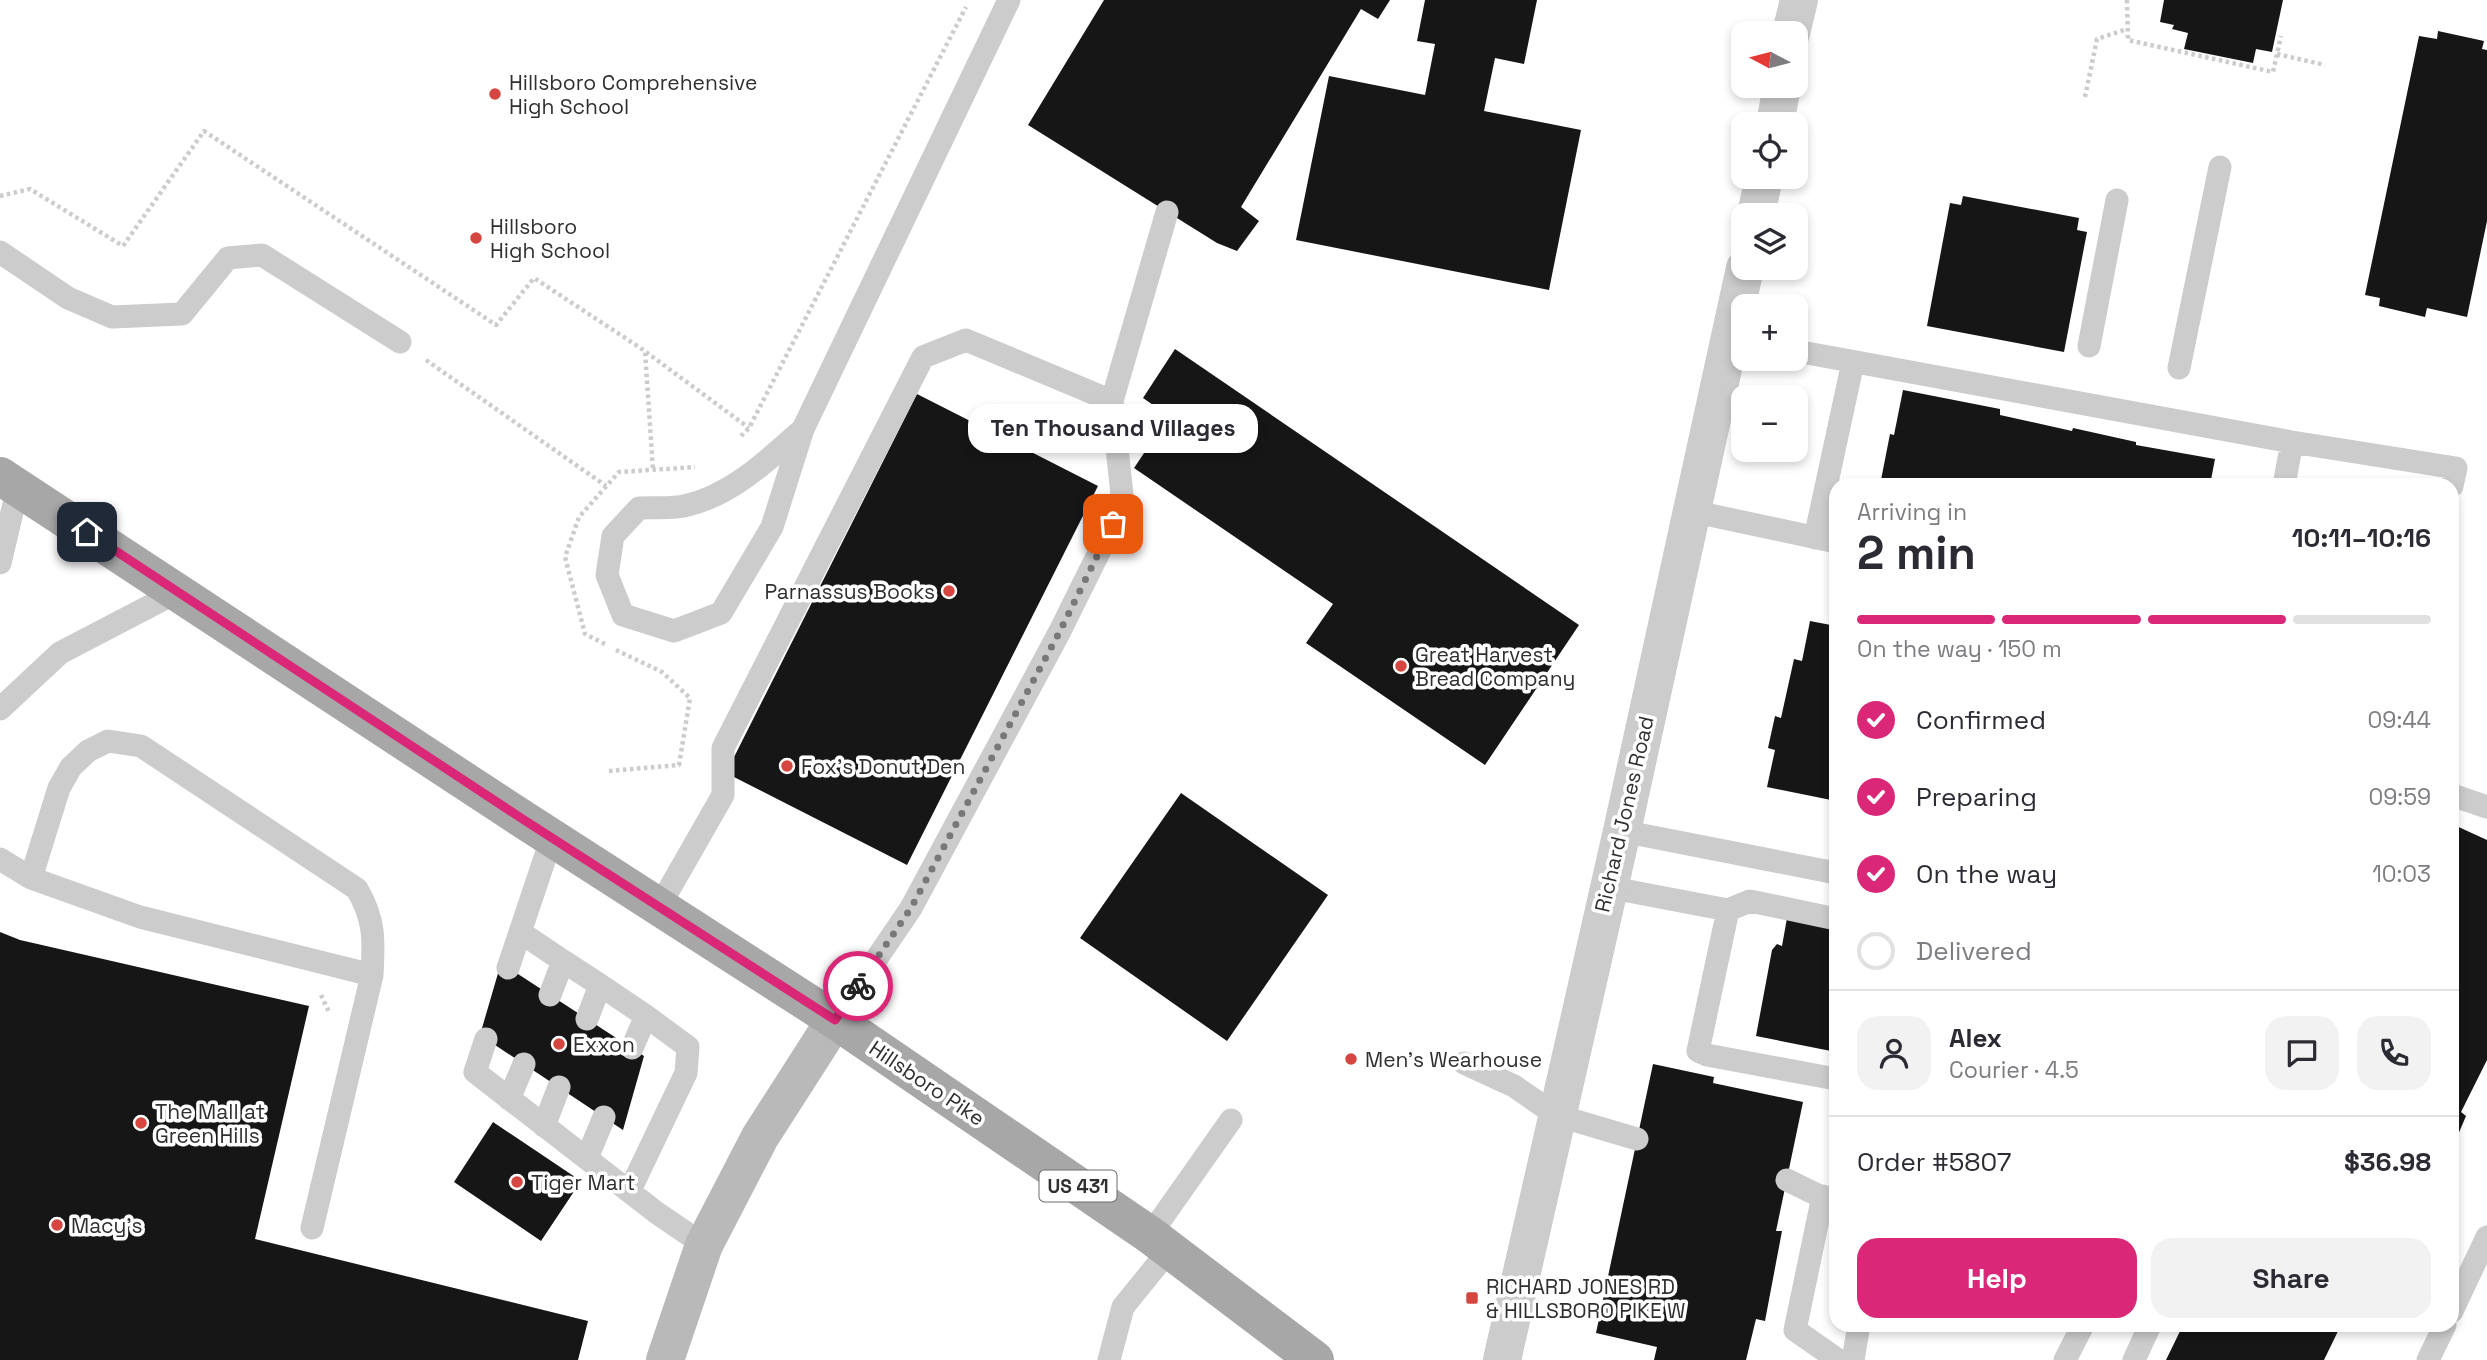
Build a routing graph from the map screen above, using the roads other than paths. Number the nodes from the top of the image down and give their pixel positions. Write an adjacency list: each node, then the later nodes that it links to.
1 (1009, 0): 15 (lane)
2 (1799, 0): 3 (street)
3 (1794, 21)
4 (2220, 167): 13 (lane)
5 (2117, 200): 9 (lane)
6 (1167, 212): 14 (lane)
7 (0, 252): 8 (lane)
8 (400, 342)
9 (2090, 346)
10 (1808, 353): 12 (lane)
11 (1731, 360): 21 (street, Richard Jones Road)
12 (1853, 362): 16 (lane); 17 (lane)
13 (2179, 368)
14 (1112, 401): 35 (lane); 46 (lane)
15 (803, 429): 15 (lane)
16 (2292, 442): 18 (lane); 19 (lane)
17 (1835, 478)
18 (2285, 478)
19 (2454, 478)
20 (9, 482): 24 (lane); 25 (main road, Hillsboro Pike / US 431)
21 (1692, 512): 23 (lane); 29 (street, Richard Jones Road)
22 (1829, 515): 23 (lane)
23 (1825, 540)
24 (0, 563)
25 (177, 592): 26 (lane); 30 (main road, Hillsboro Pike / US 431)
26 (0, 709)
27 (2459, 797): 28 (lane)
28 (2487, 807)
29 (1622, 831): 32 (lane); 34 (street, Richard Jones Road)
30 (552, 837): 35 (main road, Hillsboro Pike / US 431); 38 (lane)
31 (0, 859): 33 (lane)
32 (1829, 872)
33 (31, 878): 41 (lane); 41 (lane)
34 (1608, 887): 36 (lane); 54 (street, Richard Jones Road)
35 (659, 907): 46 (main road, Hillsboro Pike / US 431)
36 (1728, 910): 37 (lane); 51 (lane)
37 (1829, 918)
38 (520, 932): 39 (lane); 40 (lane)
39 (563, 961): 42 (lane); 43 (lane)
40 (508, 968)
41 (372, 975): 63 (lane)
42 (600, 985): 44 (lane); 45 (lane)
43 (550, 995)
44 (646, 1016): 48 (lane); 61 (lane)
45 (587, 1018)
46 (835, 1020): 65 (main road, Hillsboro Pike / US 431); 66 (main road)
47 (486, 1039): 53 (lane)
48 (632, 1048)
49 (1464, 1063): 54 (lane)
50 (524, 1064): 53 (lane)
51 (1829, 1078)
52 (559, 1087): 57 (lane)
53 (509, 1098): 57 (lane)
54 (1556, 1115): 58 (lane); 75 (street, Richard Jones Road)
55 (604, 1117): 59 (lane)
56 (1231, 1120): 65 (lane)
57 (544, 1126): 59 (lane)
58 (1637, 1139)
59 (587, 1158): 61 (lane)
60 (1787, 1180): 62 (lane)
61 (630, 1190): 66 (lane)
62 (1829, 1200): 76 (lane)
63 (312, 1228)
64 (2487, 1237): 67 (lane)
65 (1160, 1242): 73 (lane); 74 (main road, Hillsboro Pike / US 431)
66 (704, 1245): 72 (main road)
67 (2459, 1296)
68 (1858, 1332): 77 (lane)
69 (2079, 1332): 78 (lane)
70 (2147, 1332): 79 (lane)
71 (2442, 1332): 80 (lane)
72 (665, 1360)
73 (1109, 1360)
74 (1315, 1360)
75 (1502, 1360)
76 (1838, 1360)
77 (1853, 1360)
78 (2065, 1360)
79 (2134, 1360)
80 (2428, 1360)

